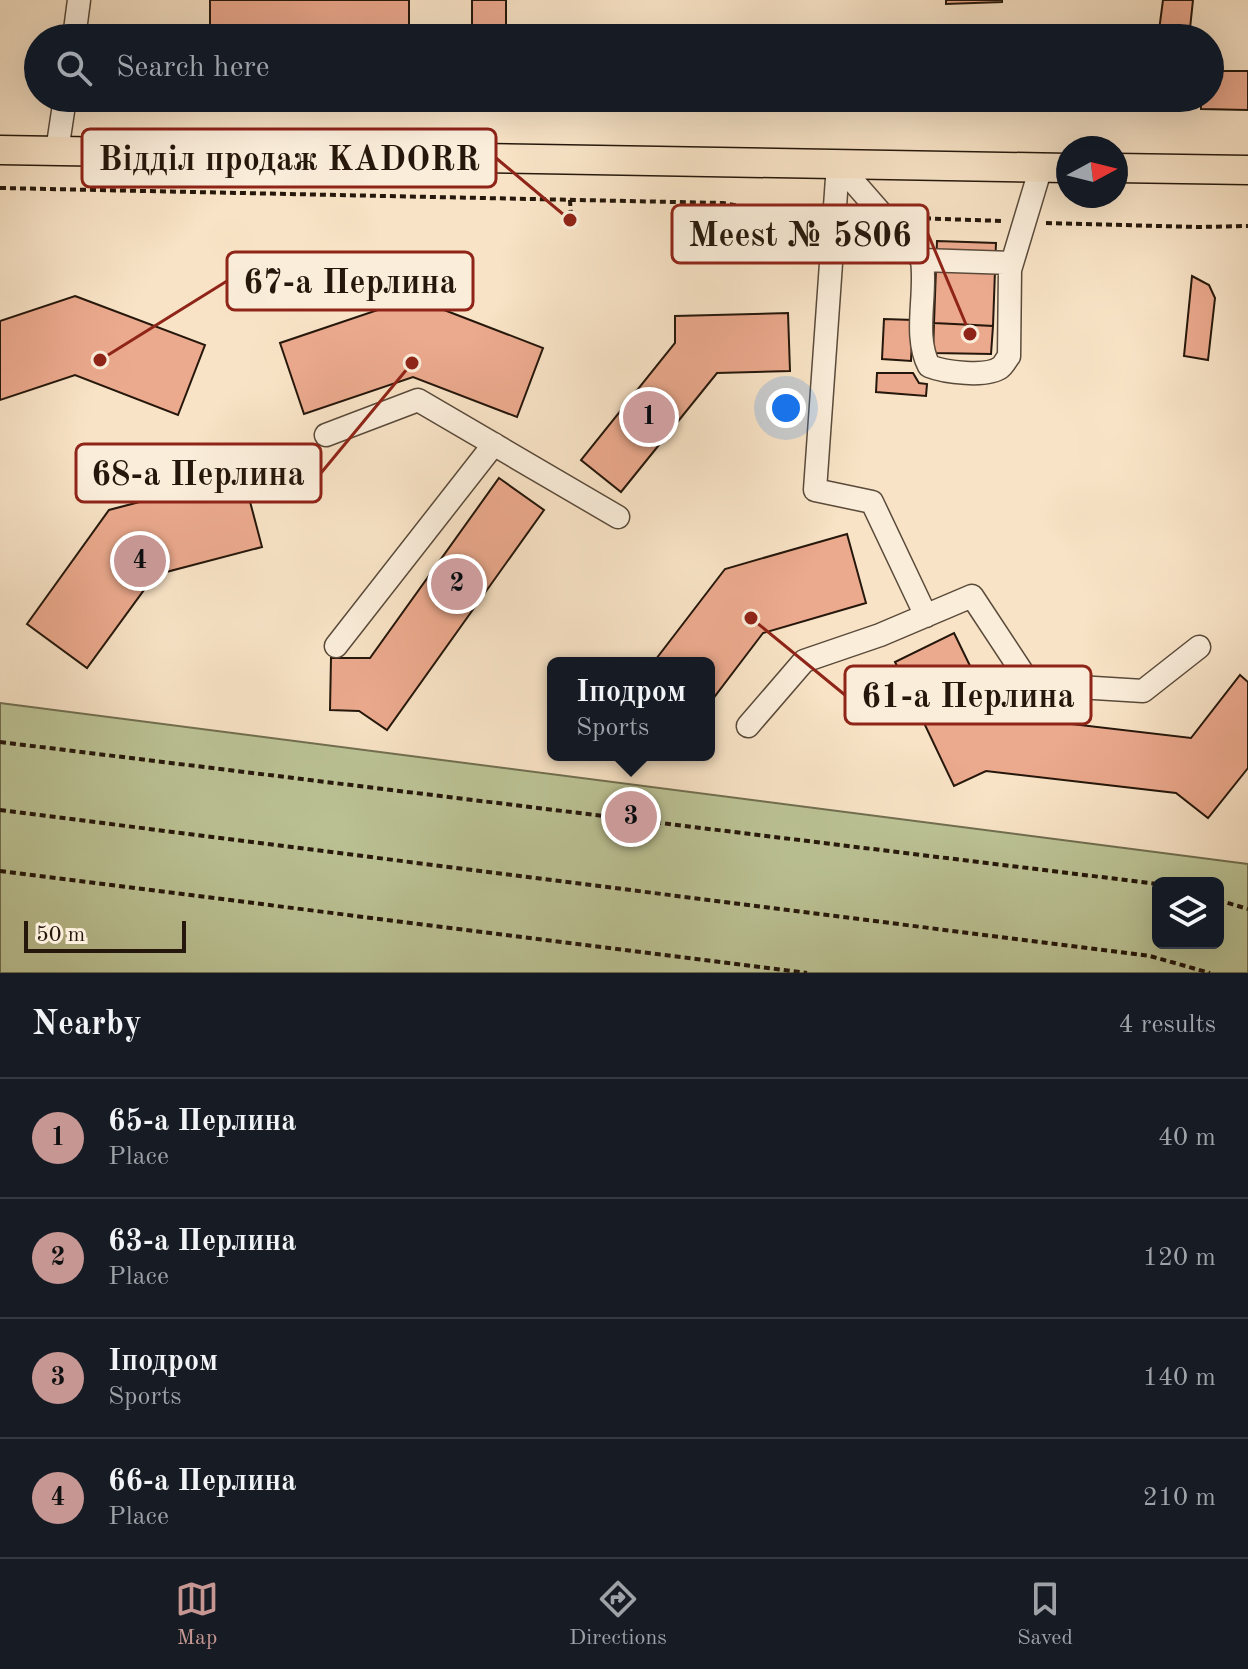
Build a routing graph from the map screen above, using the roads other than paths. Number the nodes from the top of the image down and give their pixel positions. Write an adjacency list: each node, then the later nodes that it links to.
1 (79, 0): 2 (street)
2 (76, 24)
3 (63, 112): 5 (street)
4 (0, 150): 5 (main road)
5 (57, 151): 6 (main road)
6 (838, 164): 7 (main road); 10 (street); 15 (street)
7 (1054, 167): 11 (street)
8 (1128, 168): 9 (main road)
9 (1248, 170)
10 (922, 260): 11 (street); 11 (street)
11 (1012, 263)
12 (326, 435): 13 (street)
13 (494, 444): 14 (street); 16 (street)
14 (618, 517)
15 (926, 616): 17 (street); 18 (street)
16 (336, 646)
17 (1199, 647)
18 (748, 726)

